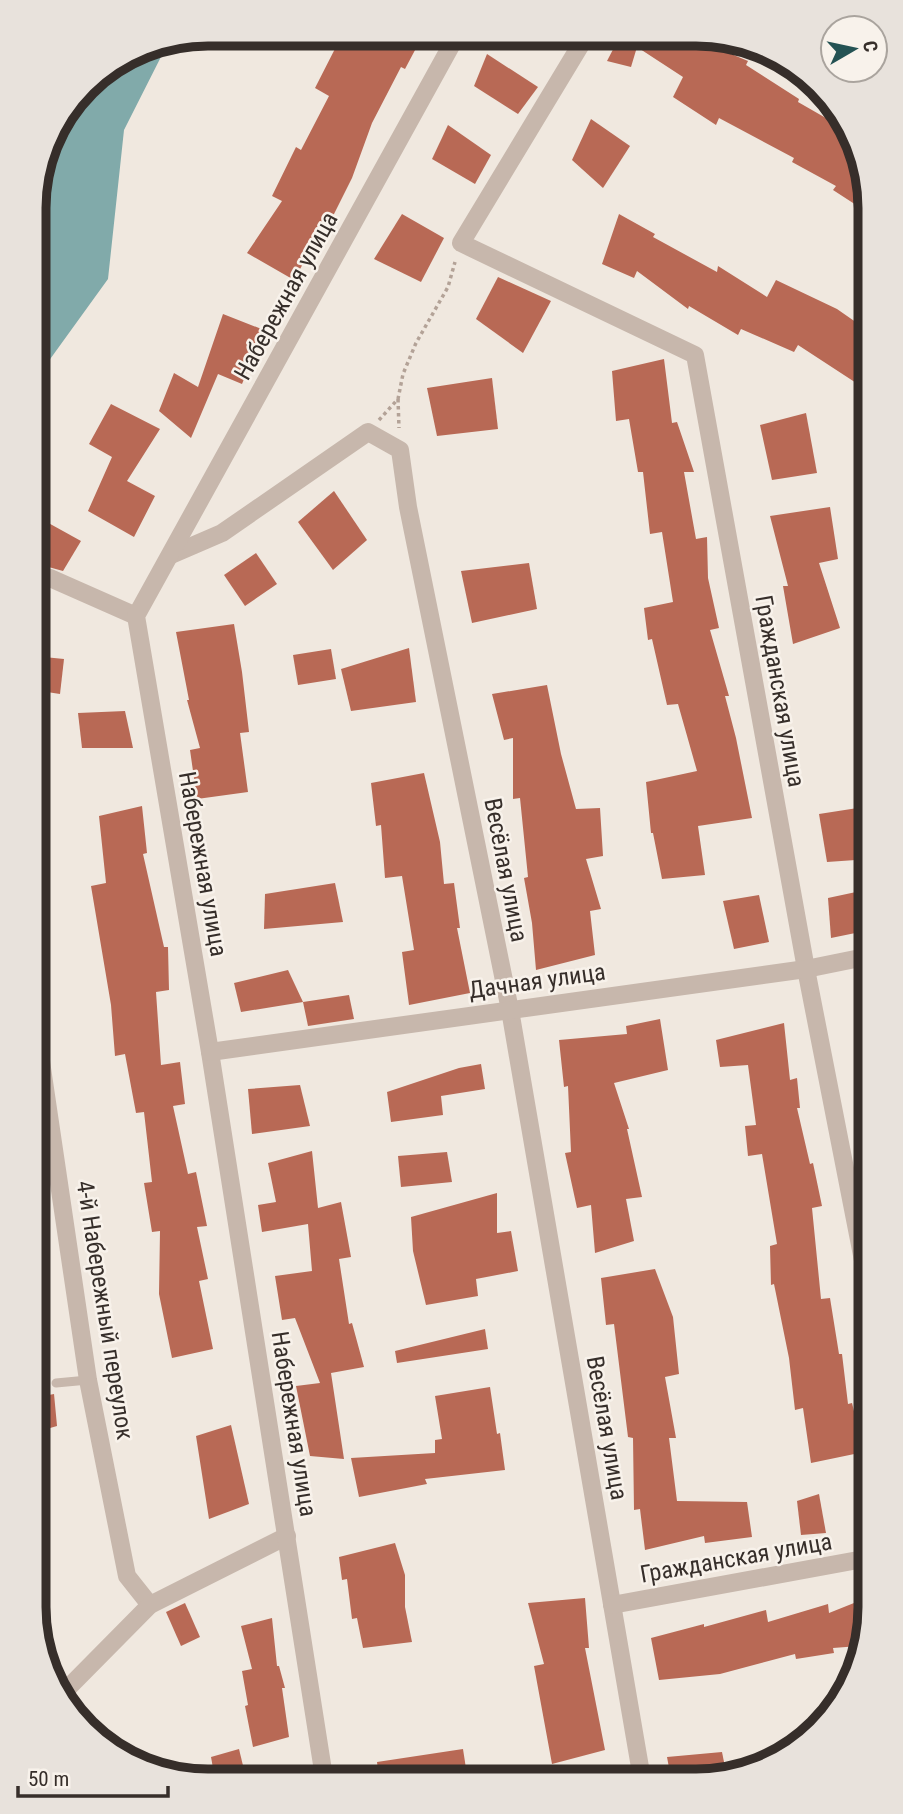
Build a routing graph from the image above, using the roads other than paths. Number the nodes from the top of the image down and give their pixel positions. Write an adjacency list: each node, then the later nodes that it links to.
1 (451, 46): 3 (street, Набережная улица)
2 (580, 46): 7 (street, Гражданская улица)
3 (171, 555): 5 (street, Набережная улица); 8 (street, Весёлая улица)
4 (46, 577): 5 (street)
5 (136, 616): 9 (street, Набережная улица)
6 (857, 959): 7 (street, Дачная улица)
7 (806, 969): 8 (street, Дачная улица); 11 (street, Гражданская улица)
8 (510, 1010): 9 (street, Дачная улица); 17 (street, Весёлая улица)
9 (210, 1052): 14 (street, Набережная улица)
10 (45, 1091): 12 (street, 4-й Набережный переулок)
11 (857, 1229)
12 (88, 1380): 13 (lane); 16 (street, 4-й Набережный переулок)
13 (55, 1383)
14 (287, 1536): 16 (street); 19 (street, Набережная улица)
15 (857, 1560): 17 (street, Гражданская улица)
16 (150, 1605): 18 (street)
17 (612, 1605): 20 (street, Весёлая улица)
18 (68, 1688)
19 (323, 1769)
20 (640, 1769)

